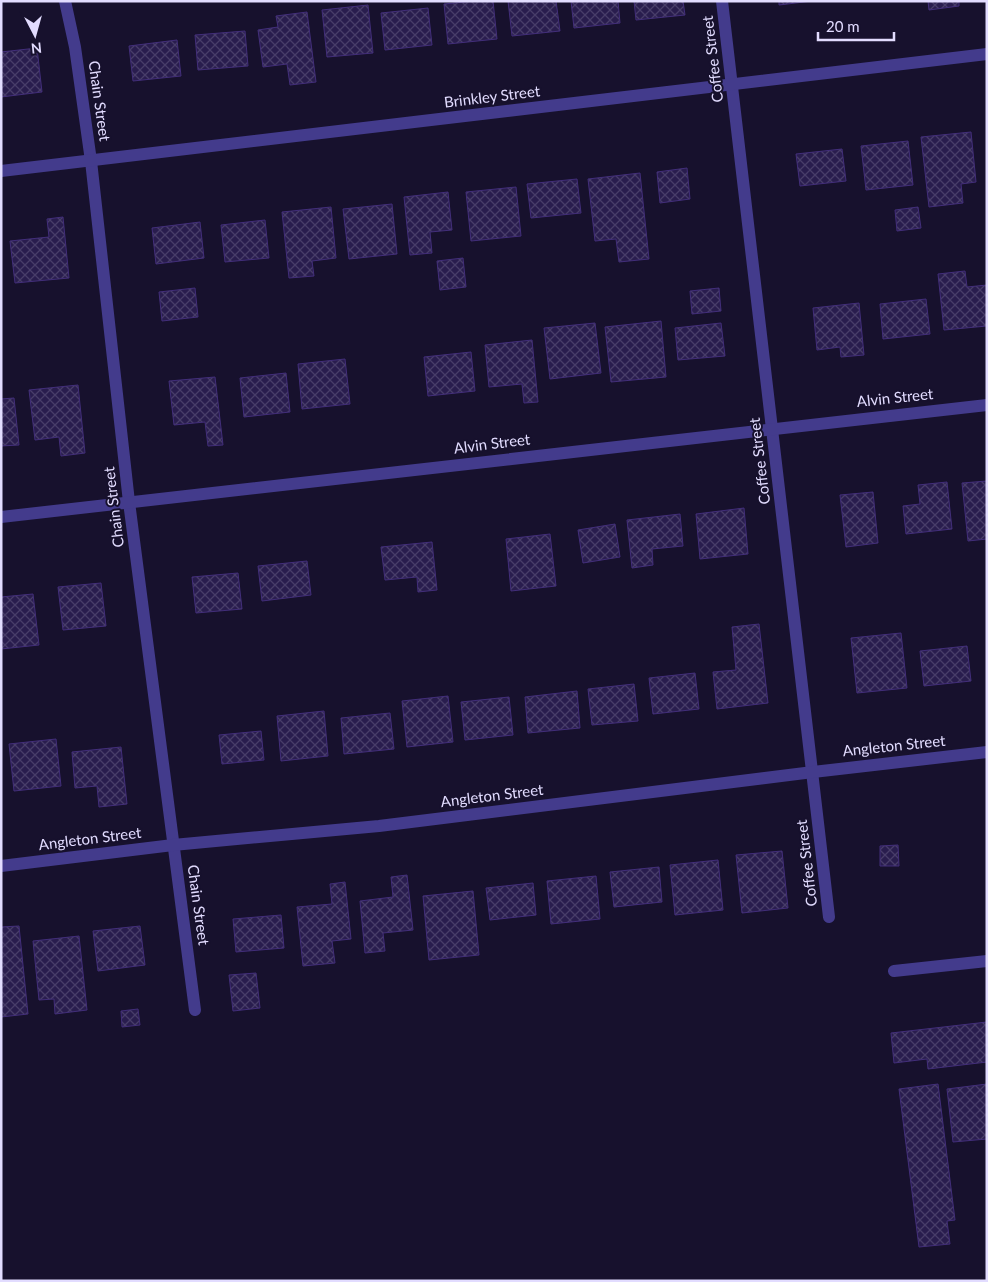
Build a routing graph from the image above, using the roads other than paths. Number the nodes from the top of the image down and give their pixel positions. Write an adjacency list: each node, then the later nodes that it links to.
1 (65, 1): 5 (street, Chain Street)
2 (722, 1): 4 (street, Coffee Street)
3 (987, 54): 4 (street, Brinkley Street)
4 (732, 85): 5 (street, Brinkley Street); 8 (street, Coffee Street)
5 (91, 161): 6 (street, Brinkley Street); 9 (street, Chain Street)
6 (1, 171)
7 (987, 404): 8 (street, Alvin Street)
8 (772, 428): 9 (street, Alvin Street); 12 (street, Coffee Street)
9 (129, 502): 10 (street, Alvin Street); 13 (street, Chain Street)
10 (1, 517)
11 (987, 752): 12 (street, Angleton Street)
12 (812, 772): 13 (street, Angleton Street); 15 (street, Coffee Street)
13 (173, 846): 14 (street, Angleton Street); 18 (street, Chain Street)
14 (1, 866)
15 (829, 917)
16 (987, 961): 17 (street)
17 (894, 971)
18 (196, 1010)

